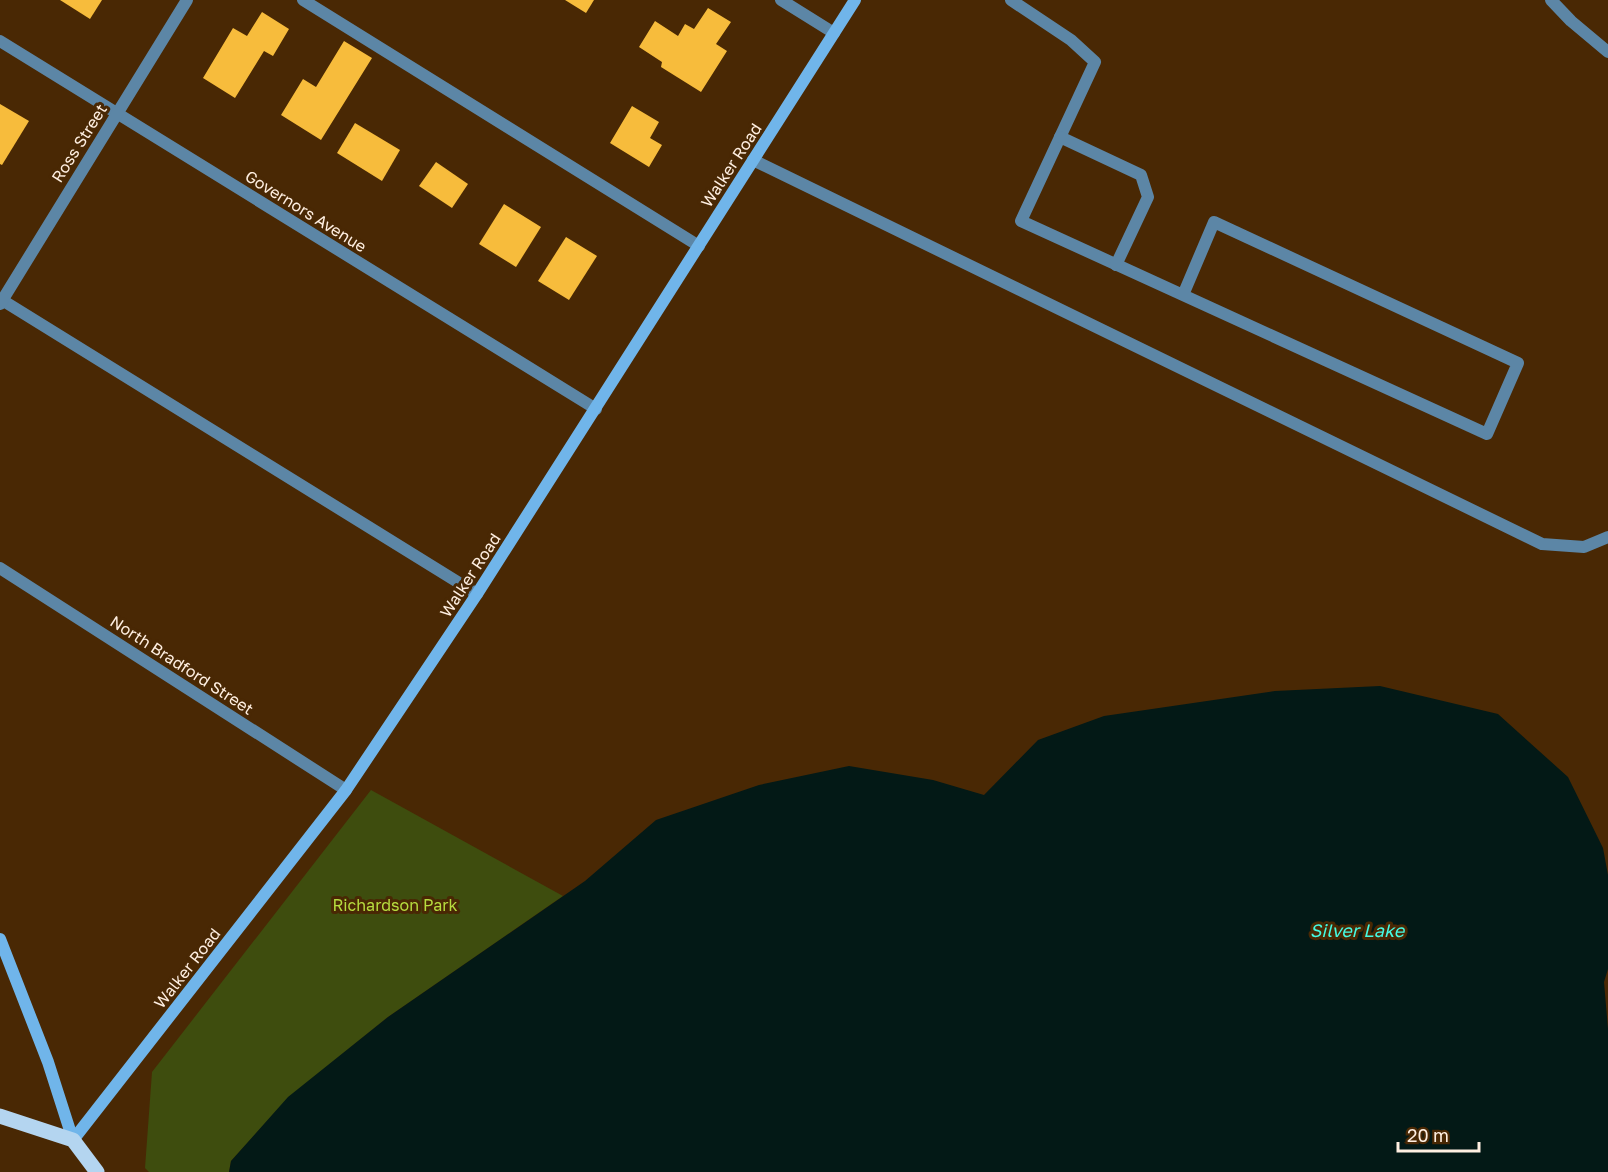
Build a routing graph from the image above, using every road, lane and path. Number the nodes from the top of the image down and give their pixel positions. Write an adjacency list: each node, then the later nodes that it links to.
1 (187, 0): 10 (street, Ross Street)
2 (303, 0): 13 (street)
3 (780, 0): 7 (street)
4 (855, 0): 7 (street, Walker Road)
5 (1011, 0): 11 (street)
6 (1551, 0): 9 (street)
7 (834, 33): 12 (street, Walker Road)
8 (0, 41): 10 (street, Governors Avenue)
9 (1608, 52)
10 (117, 114): 16 (street, Ross Street); 17 (street, Governors Avenue)
11 (1060, 137): 14 (street); 14 (street)
12 (753, 160): 13 (street, Walker Road); 18 (street)
13 (699, 246): 17 (street, Walker Road)
14 (1116, 265): 15 (street)
15 (1183, 295): 15 (street)
16 (1, 302): 20 (street)
17 (596, 409): 20 (street, Walker Road)
18 (1608, 537)
19 (0, 568): 21 (street, North Bradford Street)
20 (477, 594): 21 (street, Walker Road)
21 (346, 790): 24 (street, Walker Road)
22 (0, 939): 24 (street)
23 (0, 1116): 24 (main road)
24 (73, 1140): 25 (main road)
25 (97, 1172)

